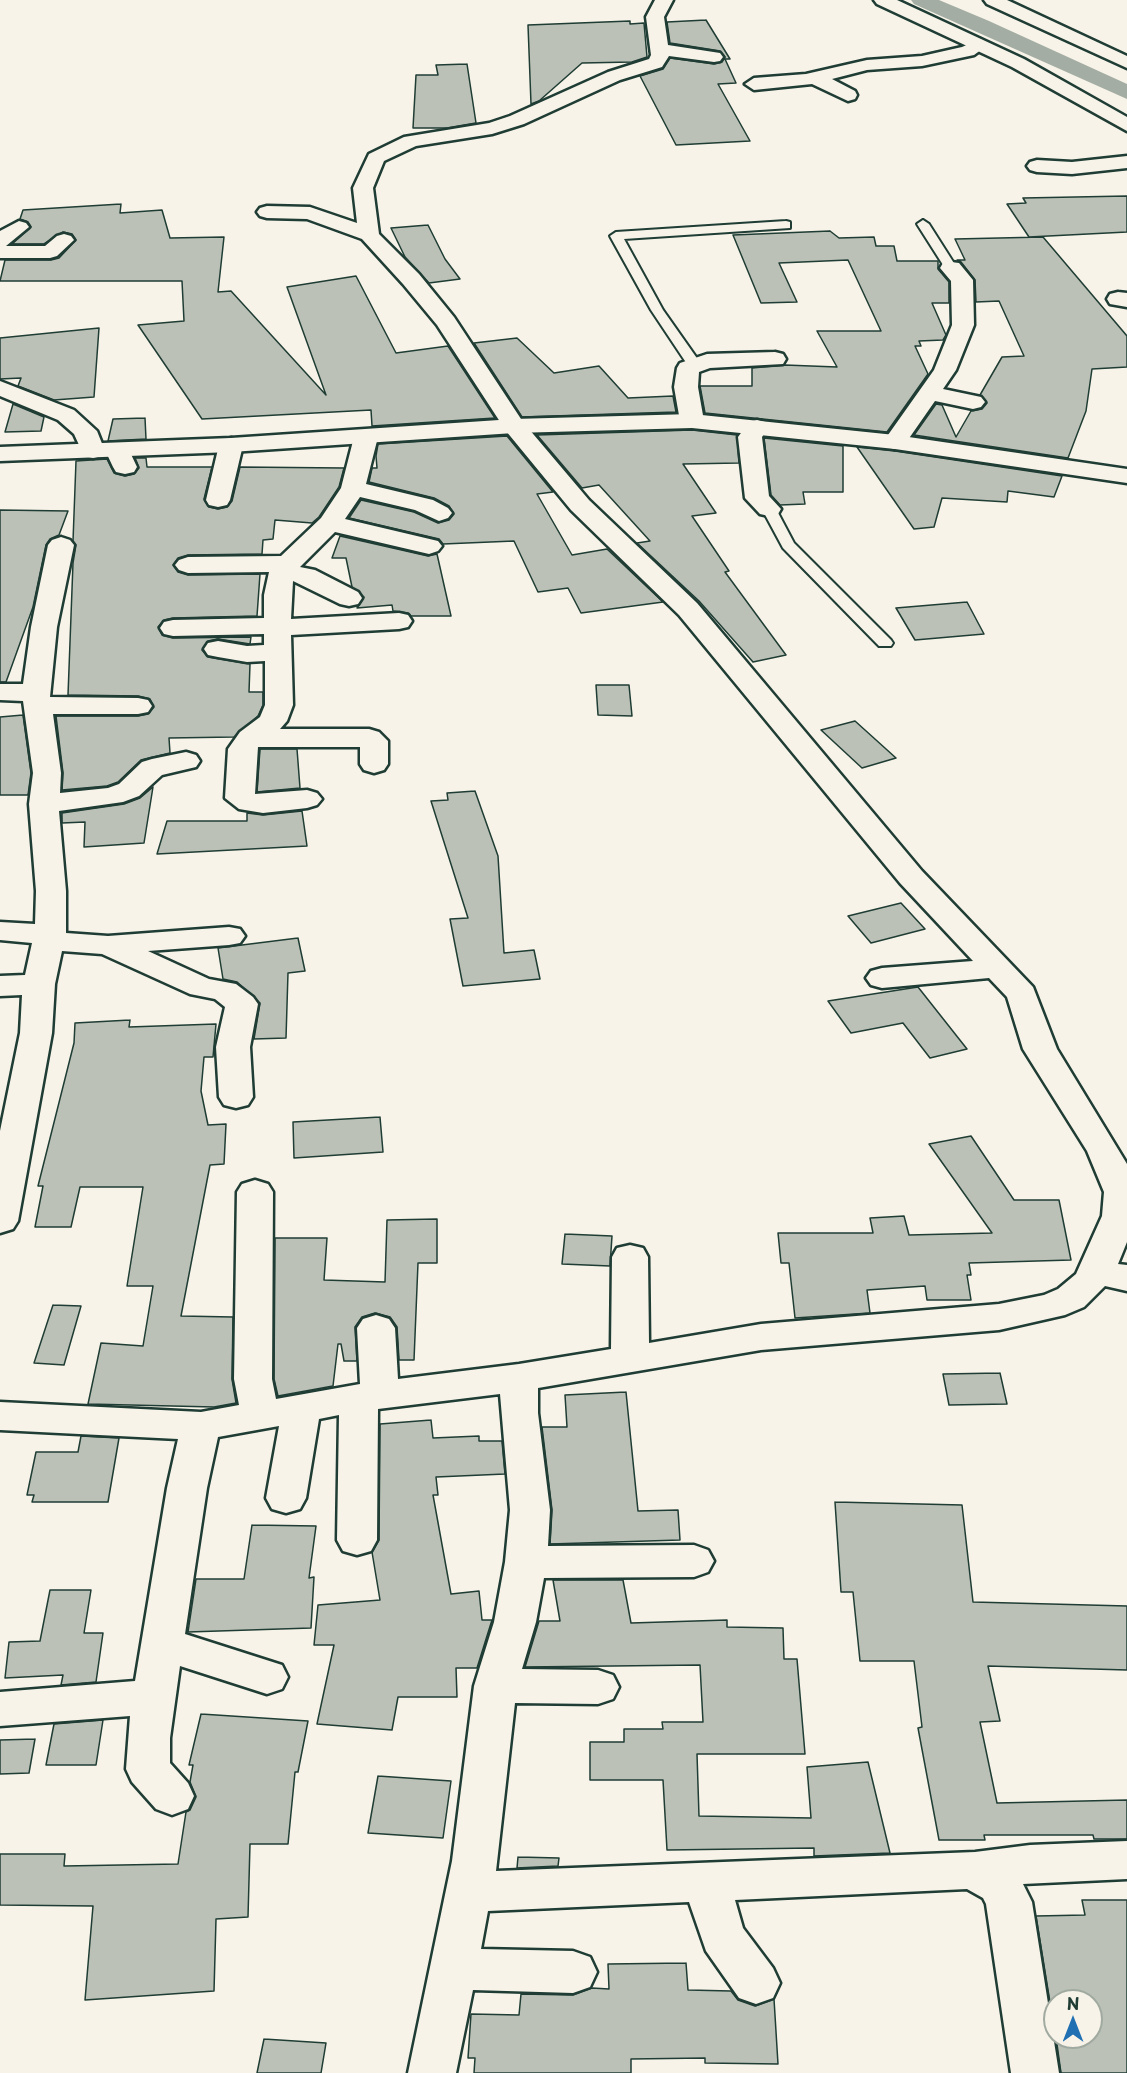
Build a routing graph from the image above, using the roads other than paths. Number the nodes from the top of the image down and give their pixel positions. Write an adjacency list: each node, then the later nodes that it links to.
1 (664, 0): 5 (street)
2 (883, 0): 4 (street)
3 (993, 0): 7 (street)
4 (980, 44): 8 (street); 11 (street)
5 (659, 49): 6 (street); 18 (street)
6 (714, 57)
7 (1127, 63)
8 (815, 78): 9 (street); 10 (street)
9 (754, 84)
10 (848, 95)
11 (1127, 125)
12 (1127, 162): 13 (street)
13 (1037, 166)
14 (267, 212): 18 (street)
15 (923, 224): 22 (lane)
16 (786, 225): 24 (lane)
17 (19, 227): 20 (street)
18 (369, 235): 29 (street)
19 (64, 240): 21 (street)
20 (0, 241)
21 (0, 252)
22 (951, 268): 26 (street)
23 (775, 359): 24 (street)
24 (694, 364): 28 (street)
25 (5, 393): 35 (street)
26 (930, 393): 27 (street); 32 (street)
27 (974, 402)
28 (693, 421): 29 (street); 30 (street)
29 (514, 426): 31 (street); 64 (street)
30 (757, 427): 32 (street); 39 (street)
31 (366, 437): 33 (street); 37 (street)
32 (895, 442): 36 (street)
33 (231, 445): 35 (street); 38 (street)
34 (0, 454): 35 (street)
35 (112, 456)
36 (1127, 476)
37 (353, 488): 40 (street); 41 (street)
38 (218, 500)
39 (769, 508): 50 (lane)
40 (439, 513)
41 (330, 523): 43 (street); 45 (street)
42 (61, 545): 53 (street)
43 (429, 546)
44 (189, 565): 45 (street)
45 (284, 567): 46 (street); 49 (street)
46 (349, 598)
47 (399, 621): 49 (street)
48 (173, 628): 49 (street)
49 (277, 635): 51 (street); 55 (street)
50 (885, 643)
51 (218, 649)
52 (0, 692): 53 (street)
53 (37, 699): 54 (street); 59 (street)
54 (138, 706)
55 (250, 738): 57 (street); 58 (street)
56 (186, 761): 59 (street)
57 (374, 764)
58 (307, 799)
59 (44, 804): 62 (street)
60 (0, 931): 62 (street)
61 (229, 936): 63 (street)
62 (48, 938): 63 (street); 66 (street)
63 (108, 945): 68 (street)
64 (998, 968): 65 (street); 73 (street)
65 (882, 978)
66 (39, 984): 67 (street); 69 (street)
67 (0, 986)
68 (236, 1097)
69 (4, 1181): 71 (street)
70 (255, 1192): 80 (street)
71 (0, 1221)
72 (630, 1257): 75 (street)
73 (1111, 1275): 75 (street)
74 (376, 1328): 77 (street)
75 (630, 1359): 76 (street)
76 (519, 1378): 77 (street); 84 (street)
77 (369, 1396): 78 (street); 83 (street)
78 (301, 1410): 80 (street); 82 (street)
79 (0, 1416): 81 (street)
80 (260, 1416): 81 (street)
81 (201, 1426): 86 (street)
82 (286, 1498)
83 (357, 1540)
84 (526, 1562): 85 (street); 88 (street)
85 (694, 1562)
86 (163, 1644): 87 (street); 90 (street)
87 (267, 1677)
88 (495, 1686): 89 (street); 96 (street)
89 (598, 1687)
90 (154, 1697): 91 (street); 92 (street)
91 (0, 1709)
92 (172, 1796)
93 (1127, 1860): 94 (street)
94 (976, 1871): 95 (street); 101 (street)
95 (711, 1883): 96 (street); 99 (street)
96 (468, 1892): 97 (street)
97 (454, 1969): 98 (street); 100 (street)
98 (573, 1972)
99 (756, 1983)
100 (432, 2073)
101 (1035, 2073)

